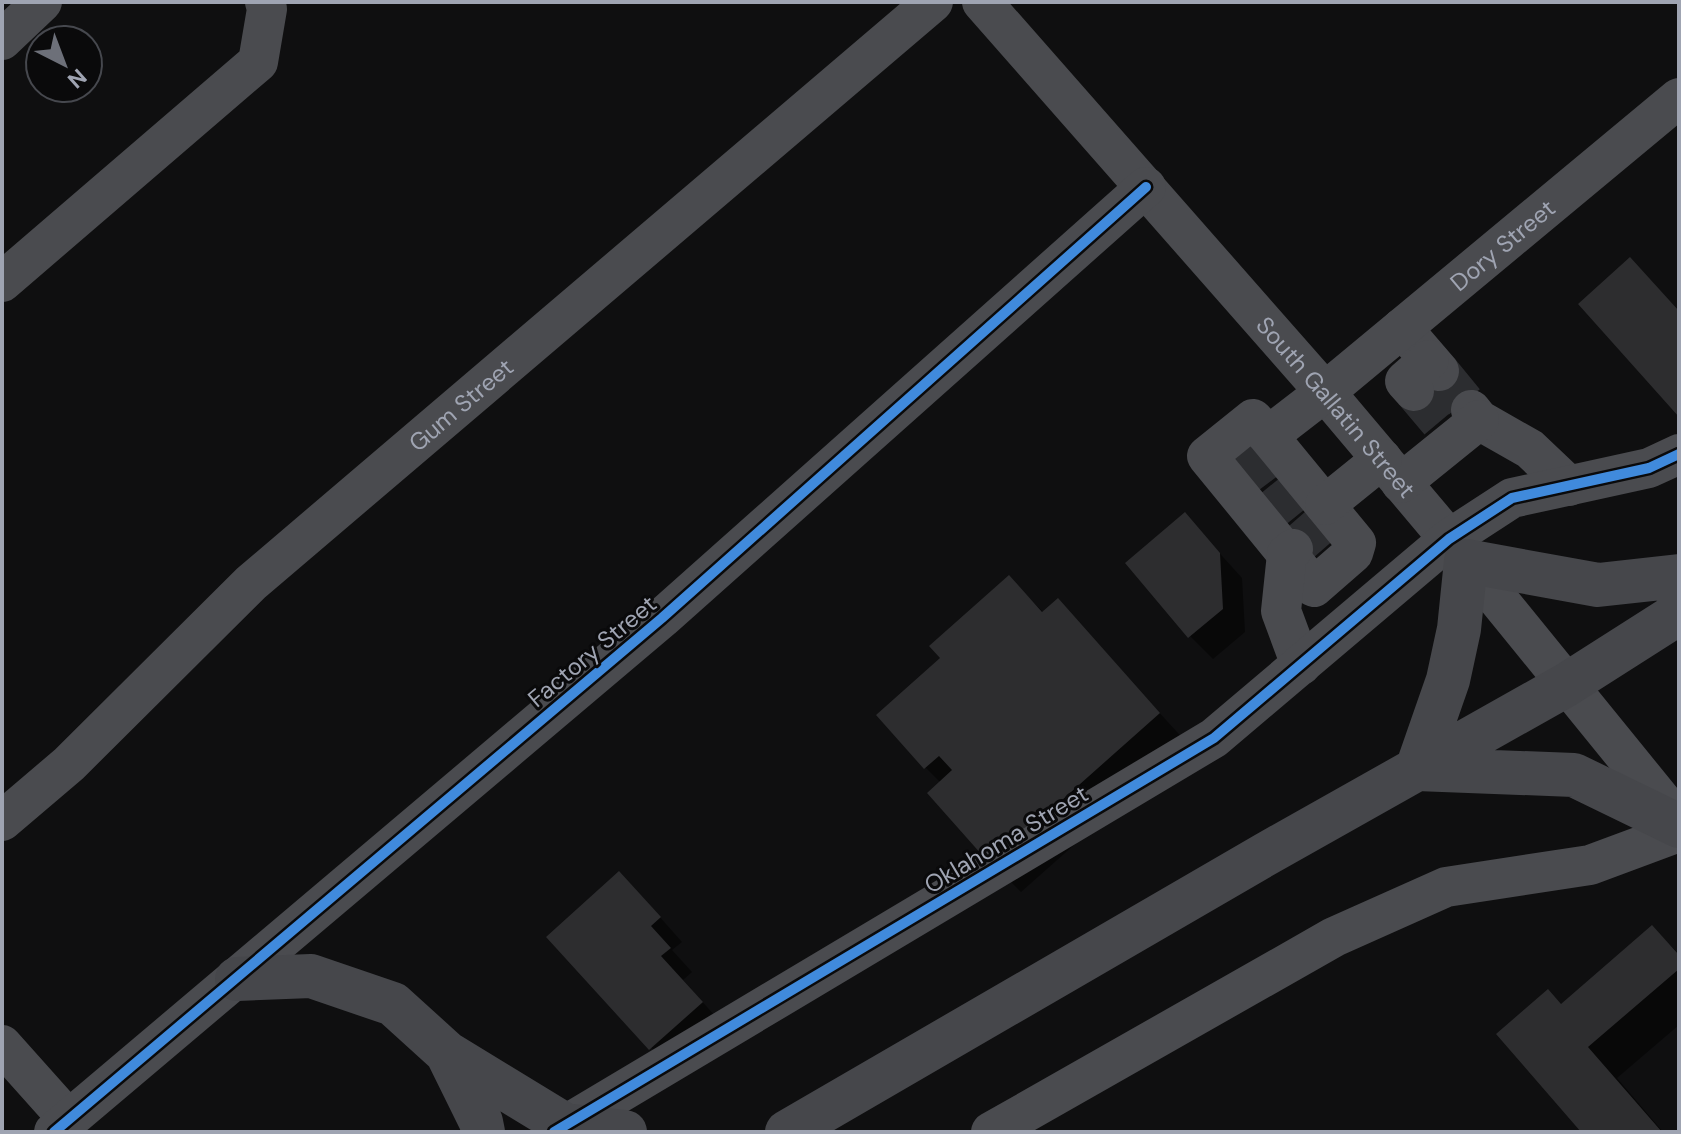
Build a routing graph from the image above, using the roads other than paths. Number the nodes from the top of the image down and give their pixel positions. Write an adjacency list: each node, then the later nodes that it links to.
1 (42, 2): 5 (street)
2 (265, 2): 8 (street)
3 (933, 2): 24 (street, Gum Street)
4 (982, 2): 7 (street, South Gallatin Street)
5 (2, 40)
6 (1679, 98): 9 (street, Dory Street)
7 (1146, 187): 11 (street, South Gallatin Street); 26 (street, Factory Street)
8 (2, 282)
9 (1402, 328): 10 (street); 11 (street, Dory Street)
10 (1427, 374)
11 (1325, 392): 12 (street, Dory Street); 14 (street, South Gallatin Street)
12 (1273, 447): 16 (street); 18 (street)
13 (1679, 454): 15 (street, Oklahoma Street)
14 (1391, 471): 15 (street); 16 (street); 17 (street, South Gallatin Street)
15 (1569, 486): 17 (street, Oklahoma Street)
16 (1317, 503): 18 (street)
17 (1458, 550): 19 (main road); 21 (street, Oklahoma Street); 22 (street, South Gallatin Street); 23 (main road)
18 (1290, 551): 21 (street)
19 (1679, 576)
20 (1679, 613): 22 (main road)
21 (1301, 665): 30 (street, Oklahoma Street)
22 (1566, 685): 23 (main road); 25 (street, South Gallatin Street)
23 (1417, 769): 25 (main road); 33 (main road)
24 (2, 821)
25 (1679, 827): 34 (street)
26 (237, 979): 28 (main road); 29 (street, Factory Street)
27 (2, 1045): 29 (street)
28 (447, 1053): 30 (main road); 31 (main road)
29 (62, 1126)
30 (560, 1128): 32 (main road)
31 (483, 1132)
32 (625, 1132)
33 (787, 1132)
34 (991, 1132)

